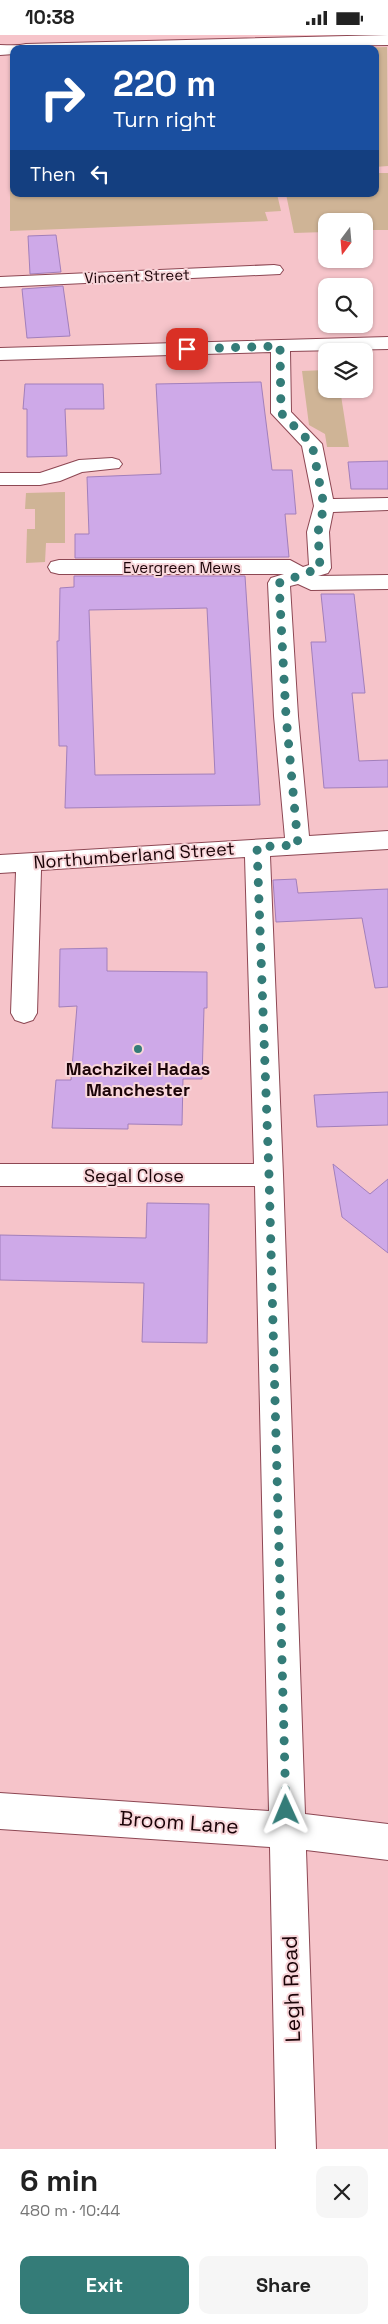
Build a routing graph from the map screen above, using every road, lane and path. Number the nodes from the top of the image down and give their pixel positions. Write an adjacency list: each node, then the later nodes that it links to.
1 (388, 39): 2 (street)
2 (186, 40): 3 (street)
3 (166, 45)
4 (274, 270): 5 (street, Vincent Street)
5 (0, 282)
6 (388, 343): 7 (street)
7 (280, 346): 8 (street); 12 (street)
8 (0, 354)
9 (112, 463): 10 (street)
10 (0, 479)
11 (388, 504): 12 (street)
12 (324, 506): 14 (street)
13 (60, 567): 14 (street, Evergreen Mews)
14 (301, 575): 15 (street, Evergreen Mews); 17 (street)
15 (388, 582)
16 (388, 840): 17 (street, Northumberland Street)
17 (298, 845): 18 (street, Northumberland Street)
18 (257, 847): 19 (street, Northumberland Street); 23 (street, Legh Road)
19 (29, 862): 20 (street, Northumberland Street); 21 (street)
20 (0, 864)
21 (24, 1013)
22 (0, 1175): 23 (street, Segal Close)
23 (269, 1175): 25 (street, Legh Road)
24 (0, 1811): 25 (street, Broom Lane)
25 (286, 1830): 26 (street, Broom Lane); 27 (street, Legh Road)
26 (388, 1842)
27 (296, 2149)

